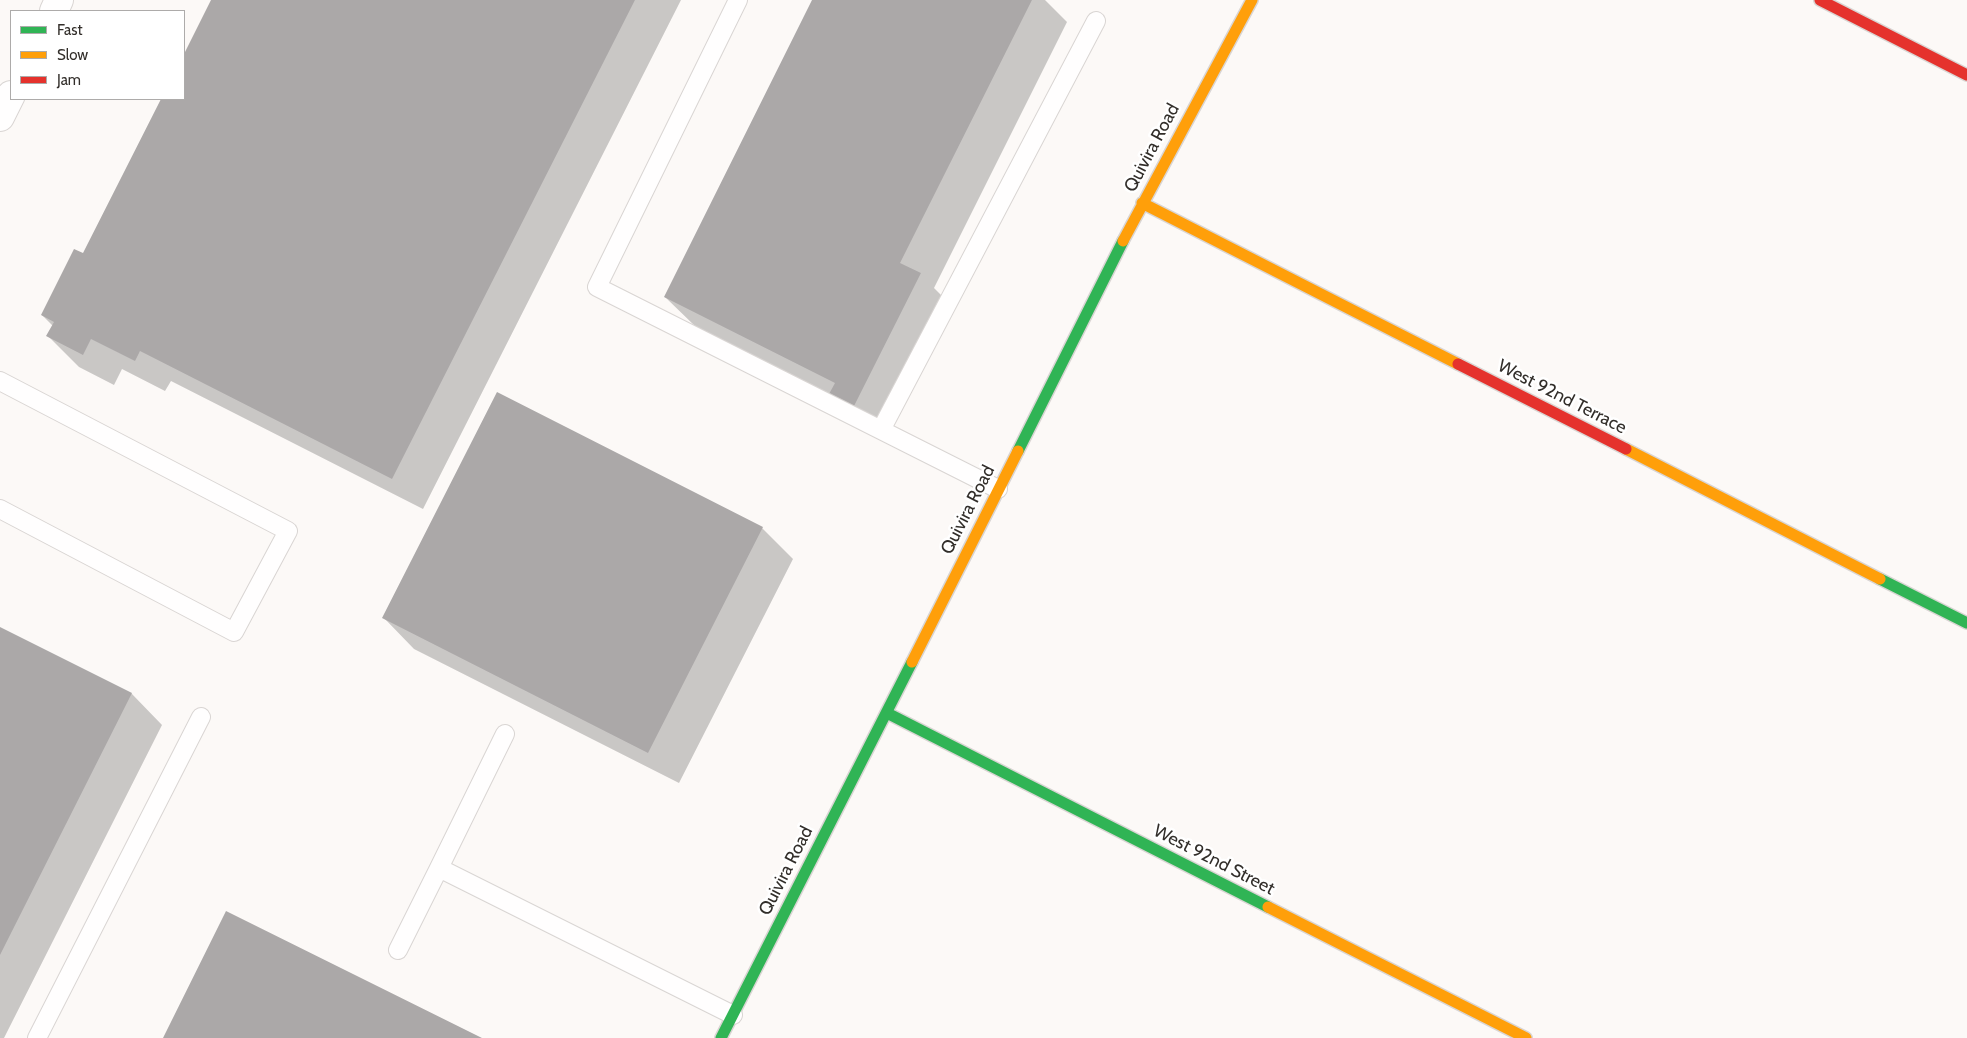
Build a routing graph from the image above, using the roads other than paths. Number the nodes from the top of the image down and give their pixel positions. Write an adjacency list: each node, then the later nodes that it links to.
1 (738, 0): 10 (lane)
2 (1252, 0): 8 (street, Quivira Road)
3 (1820, 0): 5 (street)
4 (1096, 21): 10 (lane)
5 (1967, 75)
6 (10, 97): 7 (street)
7 (0, 118)
8 (1142, 203): 11 (street, Quivira Road); 13 (street, West 92nd Terrace)
9 (0, 381): 12 (lane)
10 (881, 430): 11 (lane)
11 (998, 489): 14 (street, Quivira Road)
12 (0, 509)
13 (1967, 623)
14 (887, 712): 19 (street, Quivira Road); 22 (street, West 92nd Street)
15 (201, 717): 20 (lane)
16 (505, 734): 17 (lane)
17 (439, 868): 18 (lane); 19 (lane)
18 (398, 950)
19 (733, 1015): 21 (street, Quivira Road)
20 (37, 1038)
21 (721, 1038)
22 (1526, 1038)

